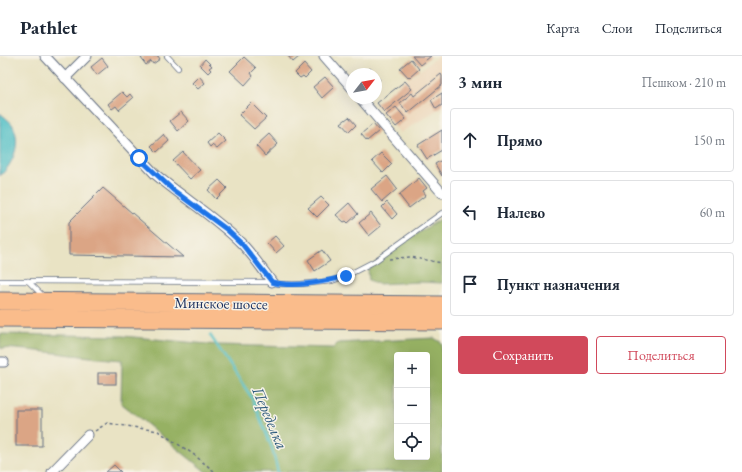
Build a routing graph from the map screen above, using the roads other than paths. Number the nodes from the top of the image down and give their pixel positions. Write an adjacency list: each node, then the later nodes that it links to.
1 (45, 56): 6 (street)
2 (87, 56): 6 (street)
3 (167, 56): 5 (lane)
4 (324, 56): 7 (street)
5 (178, 68)
6 (65, 78): 13 (street)
7 (346, 81)
8 (365, 104): 9 (street)
9 (442, 193)
10 (442, 213): 13 (lane)
11 (0, 281): 12 (lane)
12 (28, 281): 13 (lane); 15 (lane)
13 (272, 282)
14 (0, 300): 15 (highway, Минское шоссе)
15 (49, 301): 16 (highway, Минское шоссе)
16 (442, 305)
17 (0, 318): 18 (highway, Минское шоссе)
18 (442, 321)
19 (88, 435): 20 (street)
20 (52, 472)

